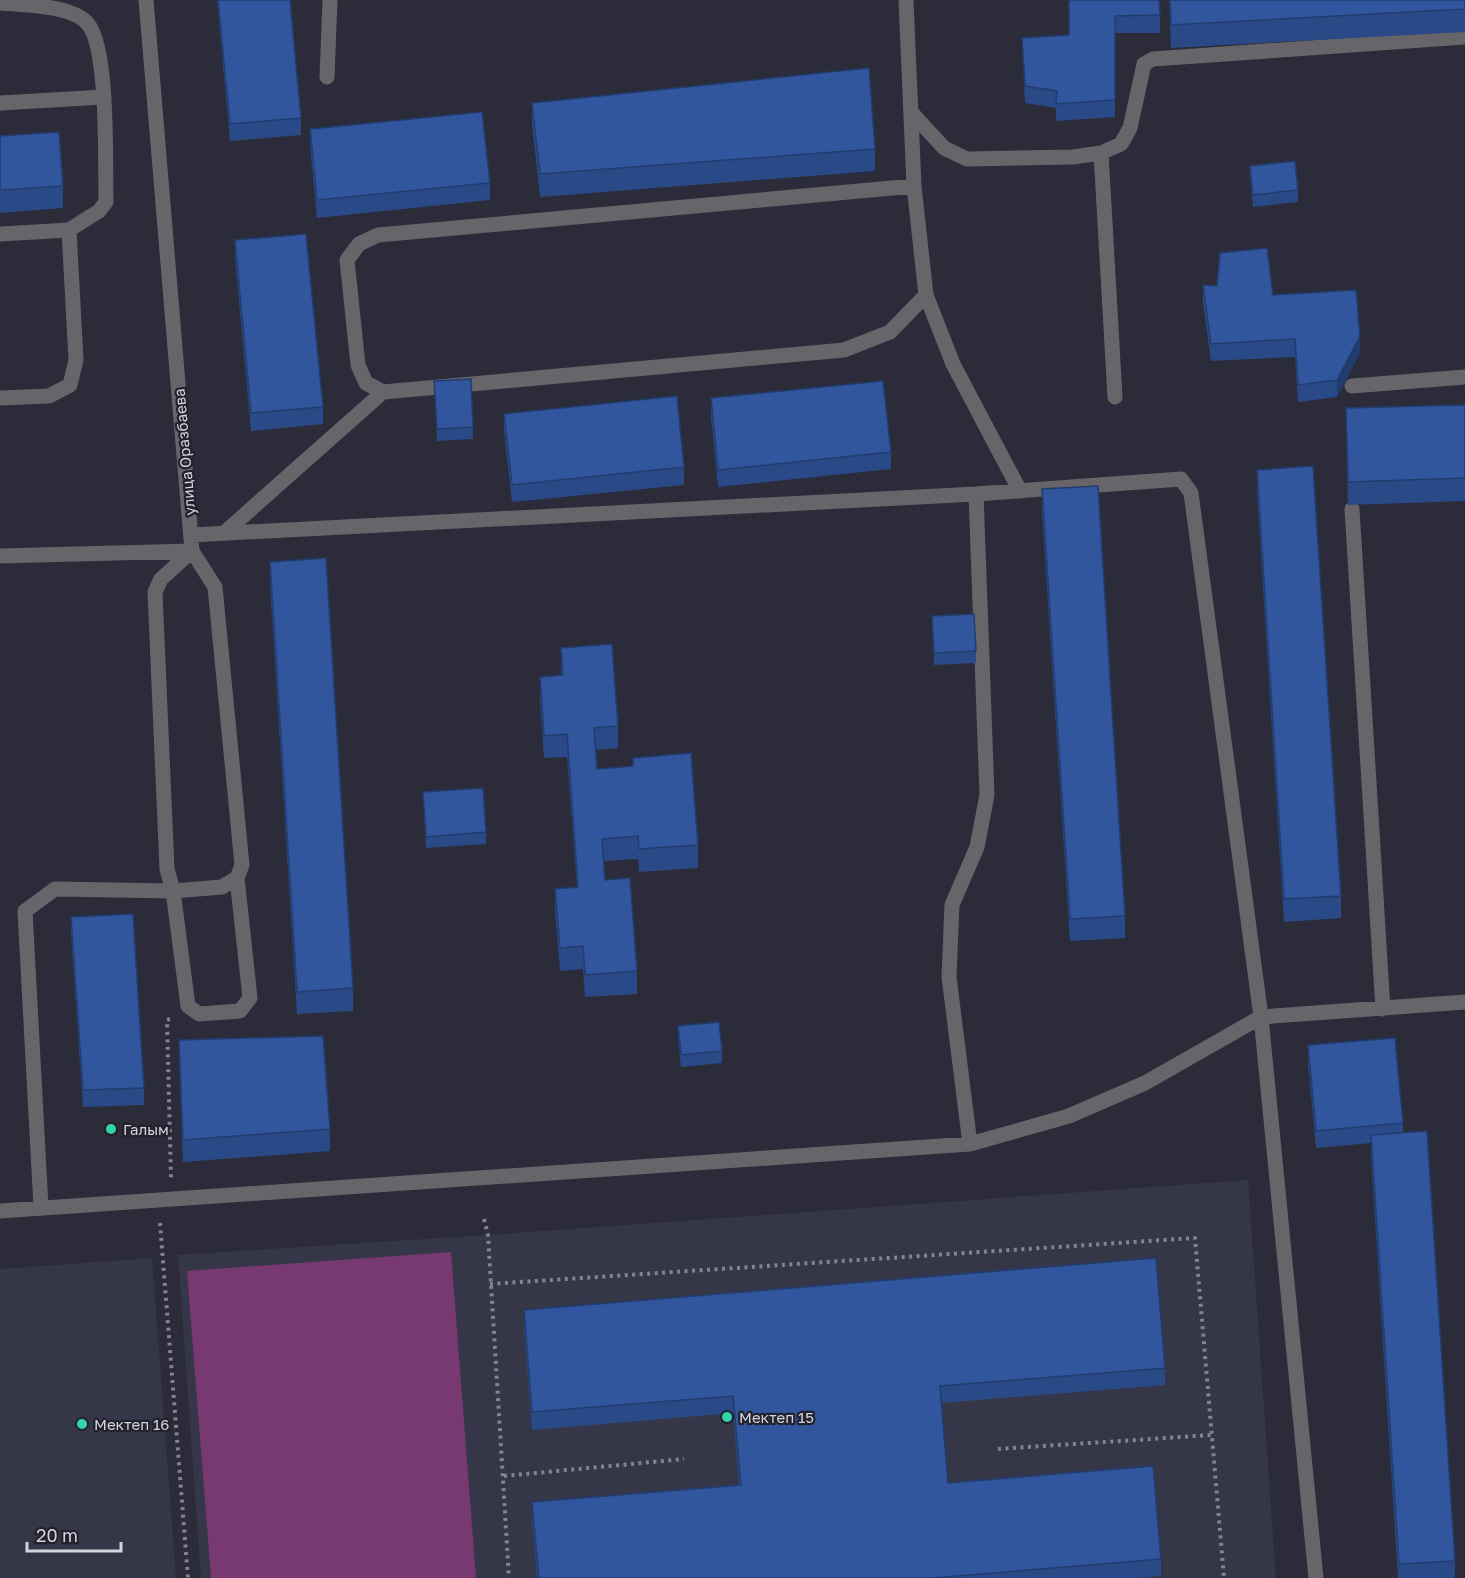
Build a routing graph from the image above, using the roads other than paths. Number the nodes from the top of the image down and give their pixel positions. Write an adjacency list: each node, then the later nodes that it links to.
1 (146, 0): 24 (street, улица Оразбаева)
2 (330, 0): 6 (street)
3 (906, 0): 9 (street)
4 (0, 3): 7 (street)
5 (1465, 37): 10 (street)
6 (327, 77)
7 (104, 97): 8 (street); 12 (street)
8 (0, 103)
9 (911, 112): 10 (street); 11 (street)
10 (1101, 153): 18 (street)
11 (914, 186): 14 (street); 17 (street)
12 (69, 230): 13 (street); 19 (street)
13 (0, 234)
14 (926, 295): 17 (street); 20 (street)
15 (1465, 377): 16 (street)
16 (1352, 386)
17 (383, 392): 23 (street)
18 (1115, 397)
19 (0, 398)
20 (1020, 491): 21 (street); 31 (street)
21 (976, 494): 23 (street); 32 (street)
22 (1352, 509): 30 (street)
23 (224, 533): 24 (street)
24 (191, 535): 25 (street, улица Оразбаева)
25 (192, 551): 26 (street); 27 (street, улица Оразбаева); 28 (street)
26 (0, 556)
27 (237, 878): 28 (street); 28 (street, улица Оразбаева)
28 (172, 891): 33 (street)
29 (1465, 1002): 30 (street)
30 (1383, 1009): 31 (street)
31 (1260, 1017): 32 (street); 35 (street)
32 (970, 1144): 33 (street)
33 (41, 1208): 34 (street)
34 (0, 1211)
35 (1316, 1578)

